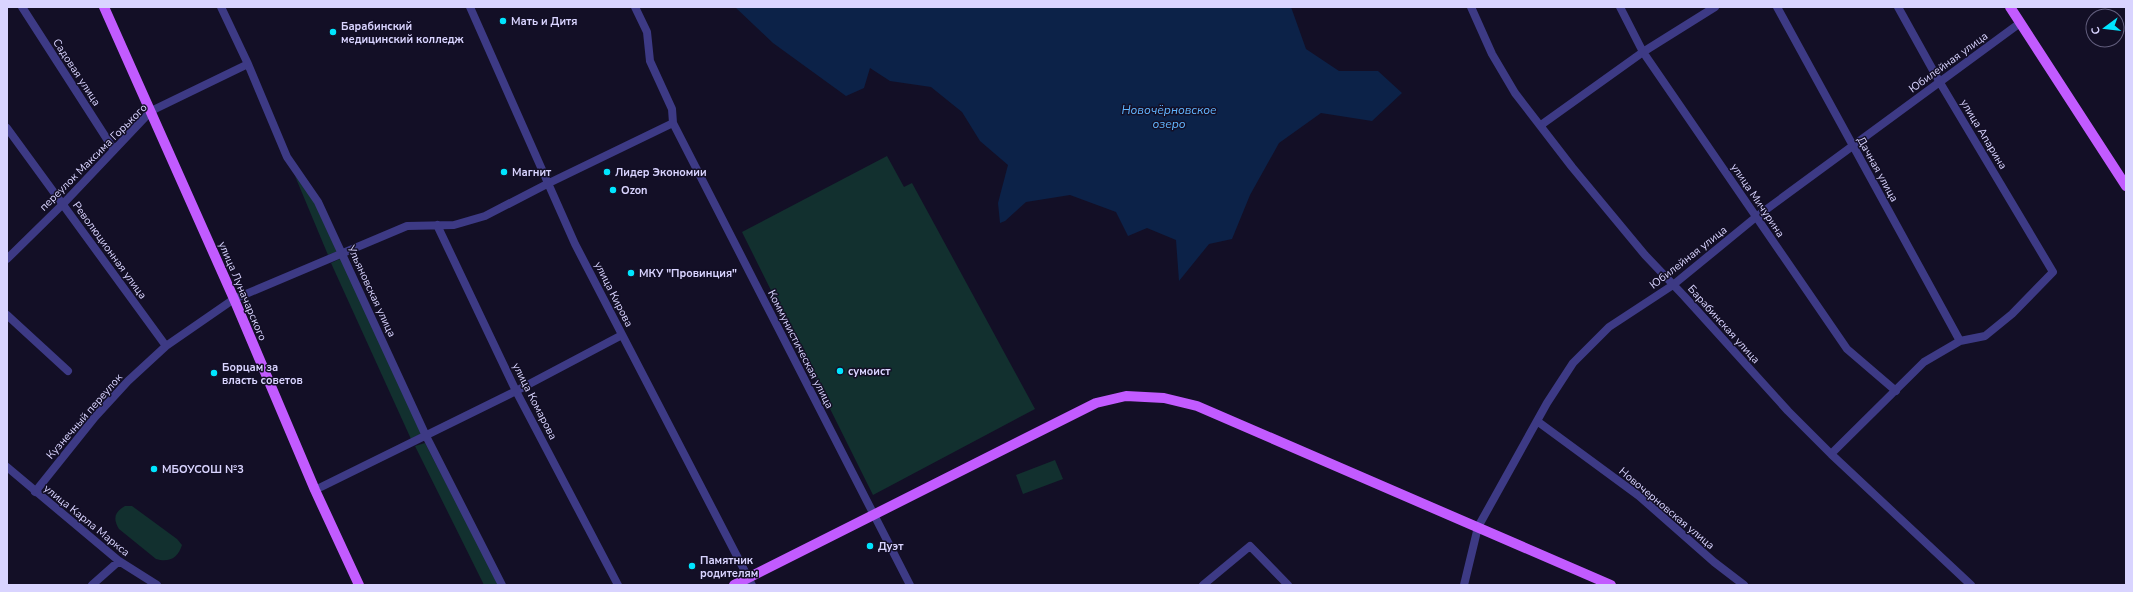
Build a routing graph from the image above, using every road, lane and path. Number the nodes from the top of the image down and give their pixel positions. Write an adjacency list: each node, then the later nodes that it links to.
1 (22, 7): 21 (street, Садовая улица)
2 (104, 7): 16 (main road, улица Луначарского)
3 (221, 7): 14 (street, Ульяновская улица)
4 (470, 7): 22 (street, улица Кирова)
5 (635, 7): 17 (street, Коммунистическая улица)
6 (1471, 7): 18 (street, Барабинская улица)
7 (1620, 7): 13 (street, улица Мичурина)
8 (1715, 7): 13 (street)
9 (1777, 7): 20 (street, Дачная улица)
10 (1898, 7): 15 (street, улица Апарина)
11 (2010, 7): 12 (main road)
12 (2020, 23): 15 (street, Юбилейная улица); 23 (main road)
13 (1643, 52): 18 (street); 25 (street, улица Мичурина)
14 (248, 64): 16 (street, переулок Максима Горького); 27 (street, Ульяновская улица)
15 (1939, 81): 20 (street, Юбилейная улица); 33 (street, улица Апарина)
16 (150, 111): 21 (street, переулок Максима Горького); 30 (main road, улица Луначарского)
17 (673, 123): 22 (street, Кузнечный переулок); 44 (street, Коммунистическая улица)
18 (1541, 125): 29 (street, Барабинская улица)
19 (7, 128): 24 (street, Революционная улица)
20 (1854, 146): 25 (street, Юбилейная улица); 33 (street, Дачная улица)
21 (114, 150): 24 (street, переулок Максима Горького)
22 (549, 183): 26 (street, Кузнечный переулок); 32 (street, улица Кирова)
23 (2126, 186)
24 (63, 204): 28 (street, переулок Максима Горького); 34 (street, Революционная улица)
25 (1756, 217): 29 (street, Юбилейная улица); 37 (street, улица Мичурина)
26 (437, 225): 27 (street, Кузнечный переулок); 36 (street, улица Комарова)
27 (343, 253): 30 (street, Кузнечный переулок); 39 (street, Ульяновская улица)
28 (7, 259)
29 (1673, 285): 38 (street, Юбилейная улица); 40 (street, Барабинская улица)
30 (234, 299): 34 (street, Кузнечный переулок); 42 (main road, улица Луначарского)
31 (7, 315): 35 (street)
32 (622, 335): 36 (street); 47 (street, улица Кирова)
33 (1960, 341): 37 (street)
34 (166, 346): 43 (street, Кузнечный переулок)
35 (68, 371)
36 (516, 391): 39 (street); 52 (street, улица Комарова)
37 (1896, 391): 40 (street)
38 (1537, 421): 45 (street, Юбилейная улица); 59 (street, Новочерновская улица)
39 (426, 436): 42 (street); 51 (street, Ульяновская улица)
40 (1831, 454): 60 (street, Барабинская улица)
41 (7, 467): 43 (street, улица Карла Маркса)
42 (315, 490): 50 (main road, улица Луначарского)
43 (35, 492): 46 (street, улица Карла Маркса)
44 (873, 514): 45 (main road); 47 (main road); 54 (street, Коммунистическая улица)
45 (1478, 527): 57 (street, Юбилейная улица); 58 (main road)
46 (119, 561): 48 (street); 49 (street, улица Карла Маркса)
47 (750, 581): 53 (main road)
48 (92, 585)
49 (157, 585)
50 (359, 585)
51 (502, 585)
52 (618, 585)
53 (734, 585)
54 (910, 585)
55 (1203, 585): 56 (street)
56 (1288, 585)
57 (1464, 585)
58 (1612, 585)
59 (1744, 585)
60 (1971, 585)

